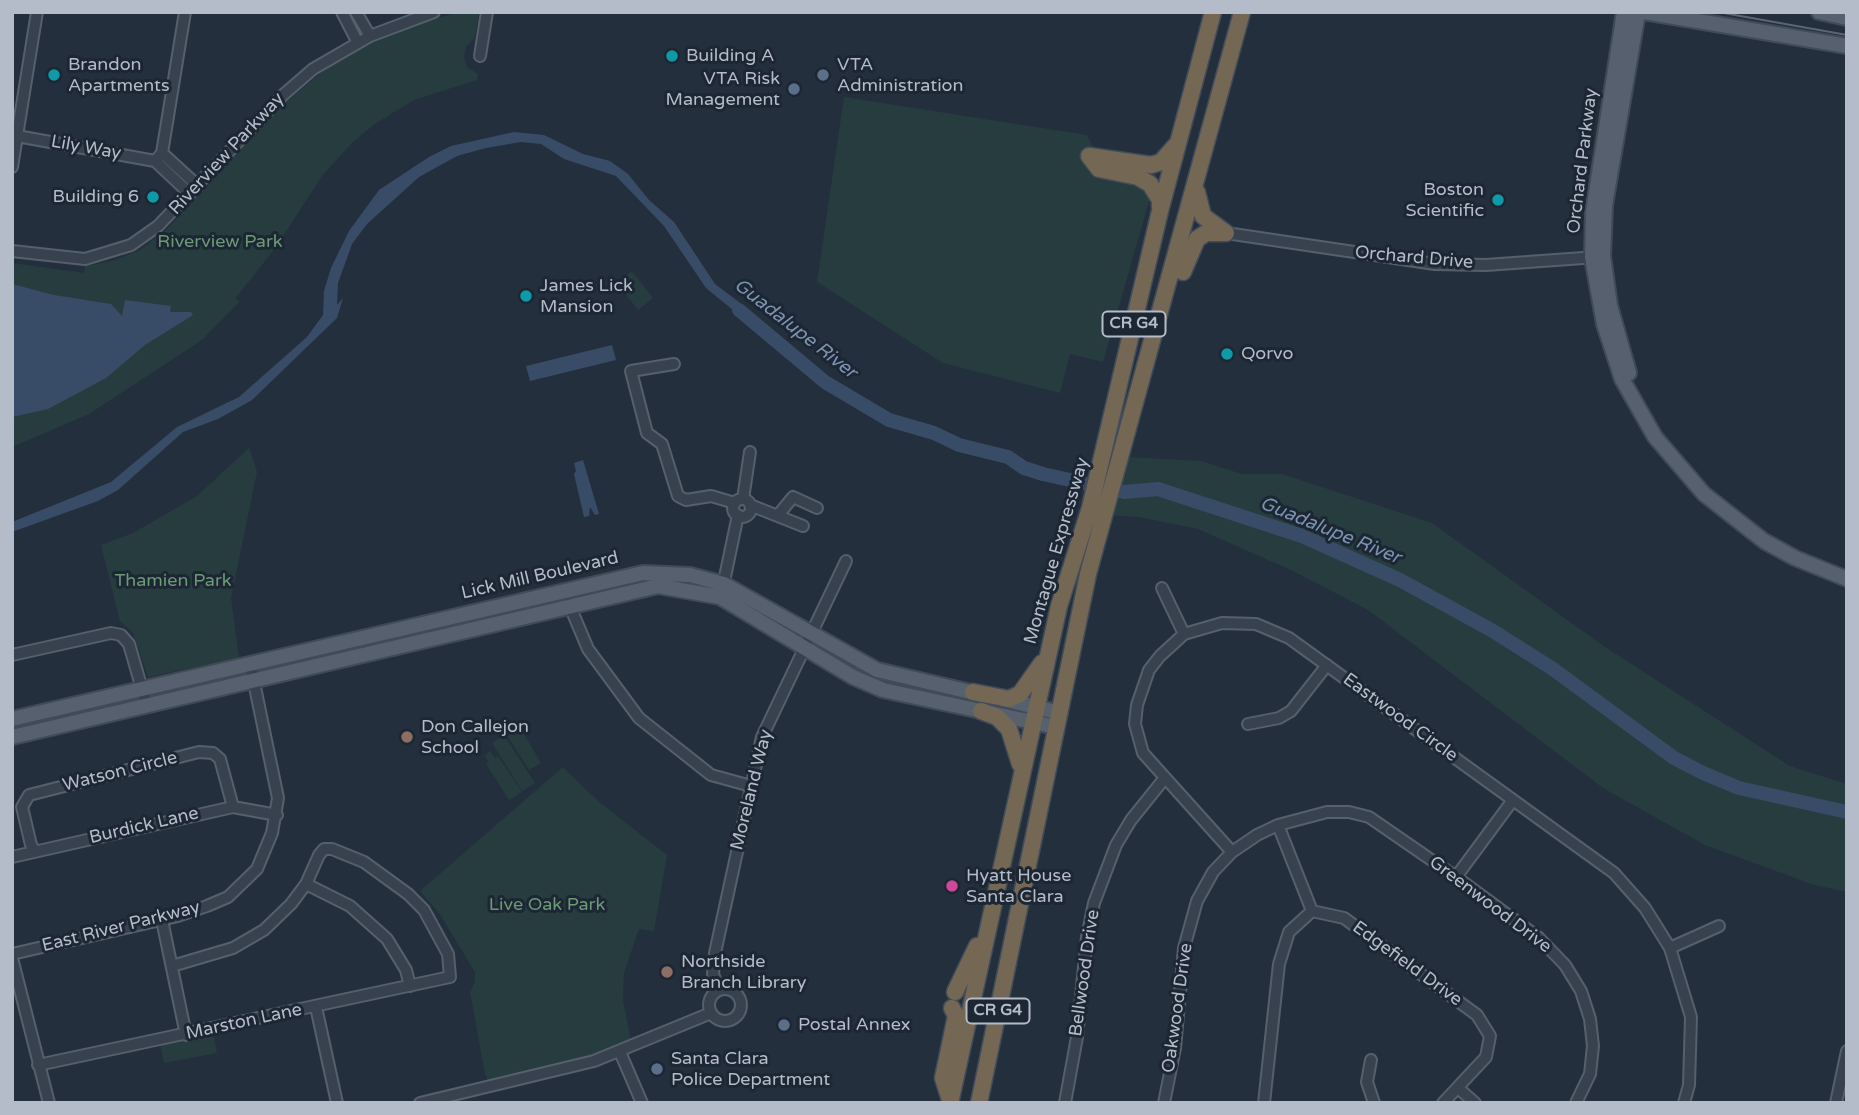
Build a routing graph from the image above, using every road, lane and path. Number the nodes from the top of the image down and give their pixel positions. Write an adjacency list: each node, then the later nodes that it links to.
1 (37, 12): 19 (street)
2 (185, 12): 21 (street)
3 (342, 12): 15 (street)
4 (356, 12): 14 (street)
5 (434, 12): 14 (street, Riverview Parkway)
6 (487, 12): 17 (street)
7 (1213, 12): 20 (highway, Montague Expressway / CR G4)
8 (1242, 12): 23 (highway, Montague Expressway / CR G4)
9 (1624, 12): 18 (main road, Orchard Parkway)
10 (1638, 12): 18 (main road, Orchard Parkway)
11 (1644, 12): 16 (main road)
12 (1819, 12): 13 (main road)
13 (1847, 18)
14 (370, 36): 15 (street, Riverview Parkway)
15 (358, 43): 24 (street, Riverview Parkway)
16 (1847, 46)
17 (480, 56)
18 (1617, 89): 28 (main road, Orchard Parkway)
19 (17, 136): 21 (street, Lily Way); 22 (street)
20 (1177, 144): 25 (highway, Montague Expressway / CR G4); 25 (highway)
21 (159, 157): 24 (street)
22 (12, 167)
23 (1198, 181): 26 (highway); 29 (highway, Montague Expressway / CR G4)
24 (194, 190): 27 (street, Riverview Parkway)
25 (1160, 211): 34 (highway, Montague Expressway / CR G4)
26 (1226, 233): 28 (street, Orchard Drive); 29 (highway)
27 (12, 251)
28 (1598, 257): 38 (main road, Orchard Parkway)
29 (1160, 310): 34 (highway, Montague Expressway / CR G4)
30 (674, 364): 32 (street)
31 (750, 452): 32 (street)
32 (743, 502): 35 (street); 42 (street)
33 (817, 508): 35 (street)
34 (1098, 510): 48 (highway, Montague Expressway / CR G4); 58 (highway, Montague Expressway / CR G4)
35 (779, 514): 36 (street)
36 (803, 526)
37 (846, 561): 44 (street, Moreland Way)
38 (1829, 569): 39 (main road, Orchard Parkway); 40 (main road, Orchard Parkway)
39 (1847, 570)
40 (1847, 579)
41 (1162, 588): 45 (street)
42 (722, 590): 43 (main road, Lick Mill Boulevard); 44 (main road, Lick Mill Boulevard); 46 (main road, Lick Mill Boulevard); 49 (main road, Lick Mill Boulevard)
43 (569, 604): 51 (main road, Lick Mill Boulevard); 63 (street)
44 (812, 635): 46 (street, Moreland Way); 53 (main road, Lick Mill Boulevard)
45 (1184, 635): 50 (street, Eastwood Circle); 62 (street, Eastwood Circle)
46 (805, 648): 55 (main road, Lick Mill Boulevard); 63 (street, Moreland Way)
47 (12, 655): 52 (street)
48 (1048, 655): 53 (highway); 56 (highway, Montague Expressway / CR G4)
49 (250, 663): 51 (street, East River Parkway); 52 (main road, Lick Mill Boulevard)
50 (1327, 665): 59 (street); 64 (street, Eastwood Circle)
51 (254, 680): 54 (main road, Lick Mill Boulevard); 66 (street, East River Parkway)
52 (141, 688): 54 (street); 57 (main road, Lick Mill Boulevard)
53 (973, 692): 56 (main road, Lick Mill Boulevard)
54 (146, 703): 60 (main road, Lick Mill Boulevard)
55 (981, 711): 56 (main road, Lick Mill Boulevard); 61 (highway)
56 (1034, 714): 58 (main road, Lick Mill Boulevard); 61 (highway, Montague Expressway / CR G4)
57 (12, 719)
58 (1058, 720): 95 (highway, Montague Expressway / CR G4)
59 (1248, 724)
60 (12, 737)
61 (1021, 768): 76 (highway, Montague Expressway / CR G4)
62 (1164, 779): 69 (street, Eastwood Circle); 96 (street, Bellwood Drive)
63 (751, 786): 81 (street, Moreland Way)
64 (1513, 800): 71 (street); 77 (street, Eastwood Circle)
65 (233, 807): 66 (street, Burdick Lane); 68 (street, Burdick Lane); 68 (street, Watson Circle)
66 (277, 815): 74 (street, East River Parkway)
67 (1278, 825): 69 (street, Oakwood Drive); 71 (street, Greenwood Drive); 73 (street)
68 (35, 851): 70 (street, Burdick Lane)
69 (1232, 852): 97 (street, Oakwood Drive)
70 (12, 857)
71 (1456, 877): 102 (street, Greenwood Drive)
72 (306, 884): 79 (street); 80 (street); 80 (street, Marston Lane)
73 (1312, 911): 89 (street, Edgefield Drive); 98 (street)
74 (162, 920): 78 (street, East River Parkway); 79 (street)
75 (1719, 926): 77 (street)
76 (986, 928): 90 (highway, Montague Expressway / CR G4); 90 (highway)
77 (1670, 948): 103 (street, Eastwood Circle)
78 (12, 956): 88 (street)
79 (172, 966): 84 (street)
80 (410, 986): 82 (street, Marston Lane)
81 (719, 990): 83 (street); 83 (street)
82 (316, 1007): 84 (street, Marston Lane); 92 (street)
83 (711, 1013): 86 (street)
84 (186, 1035): 88 (street, Marston Lane)
85 (1847, 1051): 104 (street)
86 (620, 1052): 93 (street); 94 (street)
87 (1371, 1060): 99 (street)
88 (38, 1065): 91 (street)
89 (1458, 1088): 100 (street); 101 (street)
90 (950, 1102)
91 (49, 1103)
92 (337, 1103)
93 (420, 1103)
94 (642, 1103)
95 (979, 1103)
96 (1065, 1103)
97 (1164, 1103)
98 (1264, 1103)
99 (1374, 1103)
100 (1443, 1103)
101 (1475, 1103)
102 (1576, 1103)
103 (1684, 1103)
104 (1836, 1103)

